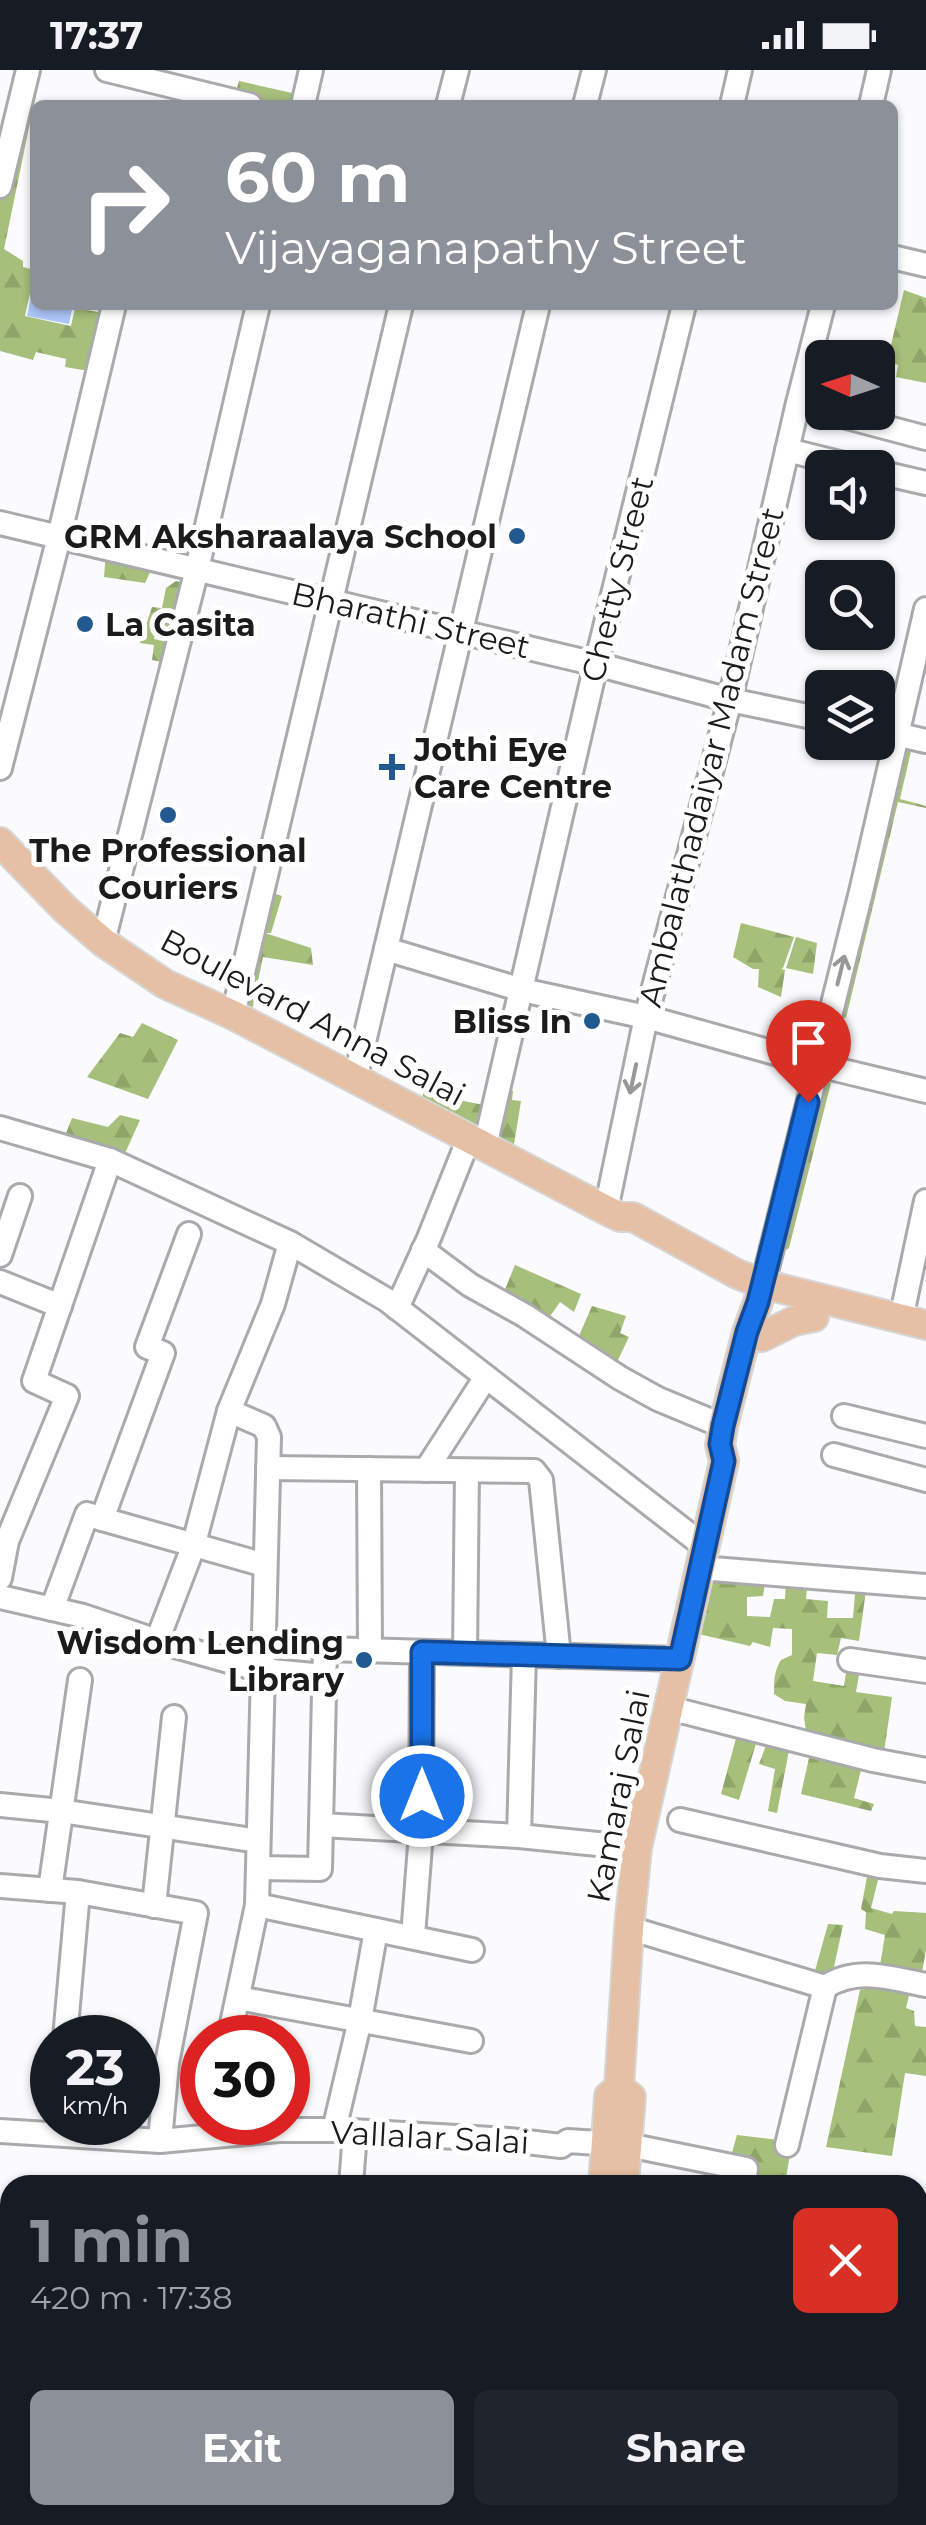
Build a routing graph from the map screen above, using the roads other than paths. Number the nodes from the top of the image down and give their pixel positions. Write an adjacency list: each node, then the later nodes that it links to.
1 (28, 70): 15 (street)
2 (107, 70): 8 (street)
3 (311, 70): 10 (street)
4 (457, 70): 11 (street)
5 (594, 70): 12 (street)
6 (740, 70): 13 (street)
7 (879, 70): 14 (street)
8 (166, 86): 9 (street)
9 (228, 100)
10 (304, 100)
11 (449, 100)
12 (587, 100)
13 (733, 100)
14 (872, 100)
15 (0, 186)
16 (898, 258): 17 (street)
17 (926, 265)
18 (113, 310): 33 (street)
19 (257, 310): 34 (street)
20 (400, 310): 35 (street)
21 (537, 310): 37 (street)
22 (683, 310): 38 (street, Chetty Street)
23 (822, 310): 24 (street, Ambalathadaiyar Madam Street)
24 (797, 407): 25 (street); 28 (street, Ambalathadaiyar Madam Street)
25 (805, 408)
26 (895, 430): 27 (street)
27 (926, 438)
28 (787, 450): 29 (street); 39 (street, Ambalathadaiyar Madam Street)
29 (805, 454)
30 (895, 476): 31 (street)
31 (926, 484)
32 (0, 523): 33 (street, Bharathi Street)
33 (59, 537): 34 (street, Bharathi Street); 45 (street)
34 (197, 570): 35 (street, Bharathi Street); 47 (street)
35 (331, 601): 37 (street, Bharathi Street); 50 (street)
36 (926, 609): 40 (street)
37 (461, 632): 38 (street, Bharathi Street); 48 (street)
38 (596, 664): 39 (street, Bharathi Street); 49 (street, Chetty Street)
39 (730, 700): 41 (street, Bharathi Street); 51 (street, Ambalathadaiyar Madam Street)
40 (895, 709)
41 (805, 715)
42 (895, 734): 43 (street)
43 (926, 742)
44 (882, 760): 52 (street, one-way to 44)
45 (0, 768)
46 (0, 842): 47 (main road, Boulevard Anna Salai)
47 (103, 942): 50 (main road, Boulevard Anna Salai)
48 (386, 949): 49 (street); 53 (street)
49 (522, 990): 51 (street); 56 (street, Chetty Street)
50 (233, 1015): 53 (main road, Boulevard Anna Salai)
51 (646, 1017): 52 (street); 60 (street, Ambalathadaiyar Madam Street, one-way to 60)
52 (818, 1065): 54 (street); 66 (street)
53 (355, 1080): 56 (main road, Boulevard Anna Salai)
54 (926, 1092)
55 (0, 1128): 57 (street)
56 (477, 1142): 60 (main road, Boulevard Anna Salai); 63 (street, Chetty Street)
57 (110, 1160): 62 (street); 67 (street)
58 (20, 1196): 64 (street)
59 (926, 1201): 70 (street)
60 (613, 1213): 66 (main road, Boulevard Anna Salai)
61 (188, 1234): 83 (street)
62 (290, 1243): 68 (street); 74 (street)
63 (423, 1250): 68 (street, Chetty Street); 75 (street)
64 (0, 1255)
65 (0, 1282): 67 (street)
66 (770, 1296): 69 (main road, Boulevard Anna Salai); 70 (main road, Boulevard Anna Salai); 71 (main road, Kamaraj Salai); 75 (main road, Kamaraj Salai)
67 (60, 1306): 84 (street)
68 (397, 1308): 73 (street)
69 (814, 1317): 71 (main road); 72 (main road, Boulevard Anna Salai)
70 (914, 1322)
71 (762, 1337): 77 (main road, Kamaraj Salai)
72 (926, 1343)
73 (486, 1377): 80 (street); 86 (street)
74 (230, 1411): 78 (street); 85 (street)
75 (723, 1426): 77 (main road, Kamaraj Salai)
76 (926, 1436): 82 (street)
77 (724, 1461): 86 (main road, Kamaraj Salai)
78 (268, 1468): 79 (street); 87 (street)
79 (369, 1470): 80 (street); 93 (street)
80 (426, 1470): 81 (street)
81 (467, 1471): 95 (street); 97 (street)
82 (926, 1480)
83 (102, 1520): 85 (street); 91 (street)
84 (4, 1540): 88 (street)
85 (193, 1547): 87 (street); 92 (street)
86 (702, 1557): 89 (street); 98 (main road, Kamaraj Salai)
87 (265, 1565): 100 (street)
88 (0, 1578)
89 (926, 1586)
90 (0, 1597): 91 (street)
91 (52, 1609): 92 (street)
92 (157, 1641): 100 (street)
93 (370, 1651): 94 (street); 102 (street)
94 (422, 1652): 95 (street); 112 (street)
95 (465, 1654): 96 (street)
96 (524, 1655): 97 (street); 113 (street)
97 (559, 1656): 98 (street)
98 (680, 1659): 104 (main road, Kamaraj Salai)
99 (850, 1660): 101 (street)
100 (262, 1670): 102 (street); 114 (street)
101 (926, 1672)
102 (324, 1676): 110 (street)
103 (80, 1680): 108 (street)
104 (669, 1708): 106 (street); 115 (main road, Kamaraj Salai)
105 (174, 1718): 111 (street)
106 (926, 1770)
107 (0, 1805): 108 (street)
108 (61, 1811): 111 (street); 119 (street)
109 (680, 1820): 117 (street)
110 (322, 1825): 112 (street); 116 (street)
111 (163, 1827): 114 (street); 122 (street)
112 (421, 1832): 113 (street); 125 (street)
113 (519, 1836): 115 (street)
114 (258, 1842): 116 (street)
115 (637, 1848): 123 (main road, Kamaraj Salai)
116 (258, 1868): 121 (street)
117 (926, 1871)
118 (0, 1886): 119 (street)
119 (50, 1890): 120 (street)
120 (78, 1892): 122 (street); 130 (street)
121 (257, 1905): 124 (street); 129 (street)
122 (154, 1906): 139 (street)
123 (629, 1928): 128 (street); 141 (main road, Kamaraj Salai)
124 (376, 1930): 125 (street); 132 (street)
125 (413, 1936): 126 (street)
126 (472, 1950)
127 (926, 1986): 128 (street)
128 (824, 1988): 140 (street)
129 (238, 1998): 131 (street); 132 (street)
130 (67, 2015)
131 (235, 2015)
132 (360, 2020): 133 (street); 137 (street)
133 (472, 2041)
134 (30, 2130): 136 (street, Vallalar Salai)
135 (310, 2130): 137 (street, Vallalar Salai)
136 (0, 2131)
137 (344, 2131): 141 (street, Vallalar Salai); 142 (street)
138 (180, 2138): 139 (street, Vallalar Salai)
139 (160, 2142)
140 (787, 2145)
141 (615, 2163): 143 (street, Vallalar Salai)
142 (350, 2175)
143 (745, 2175)

